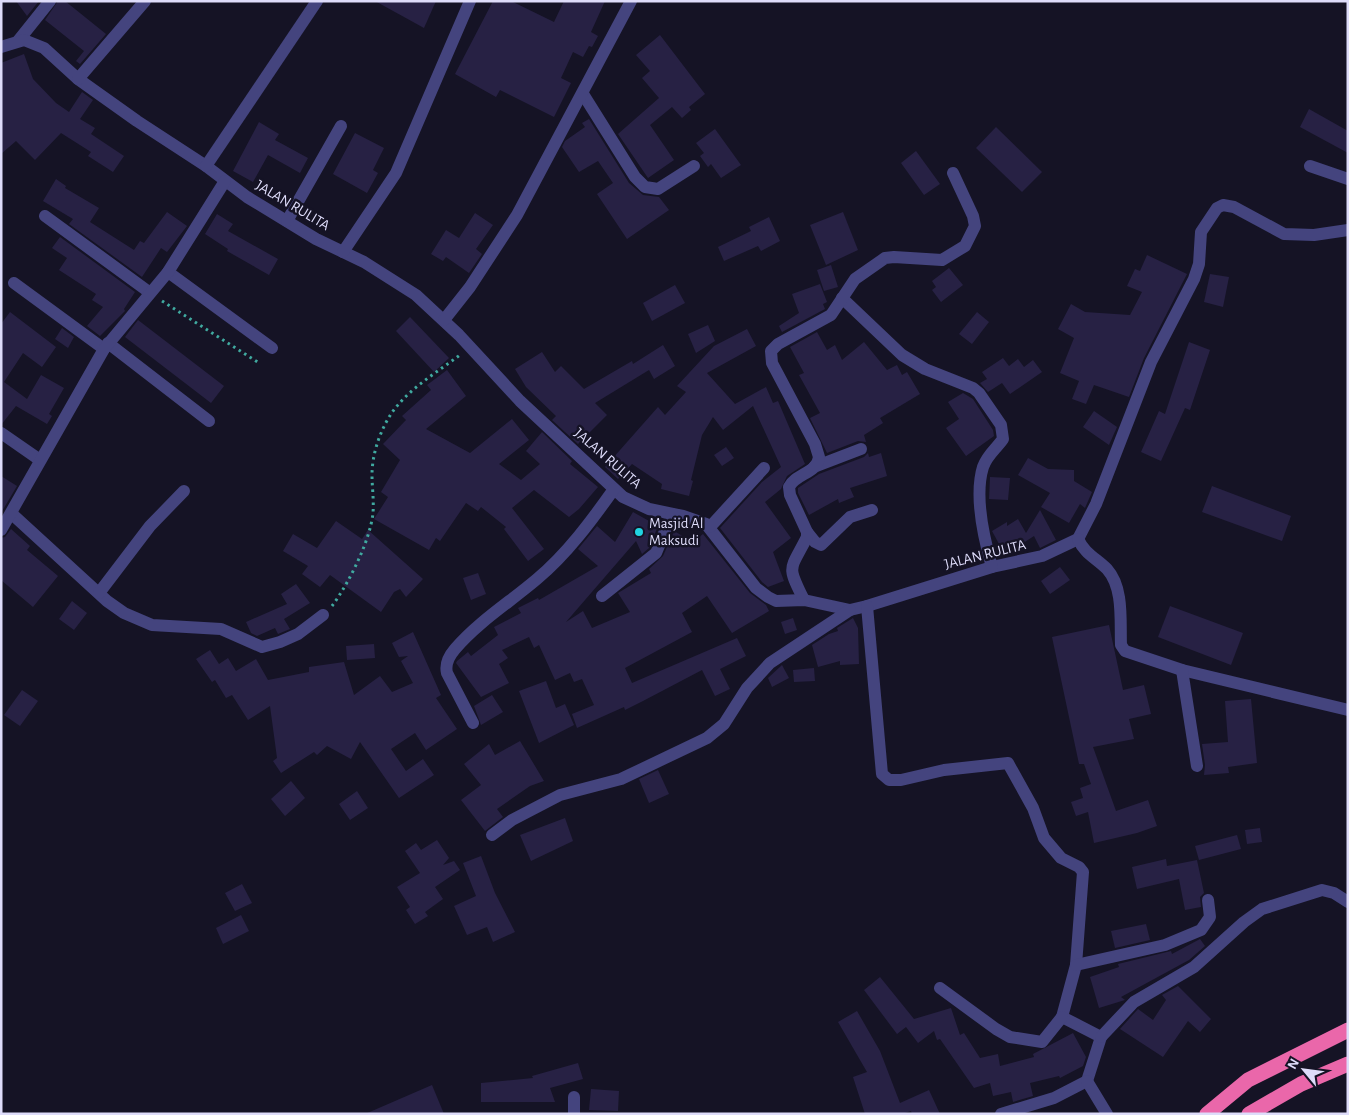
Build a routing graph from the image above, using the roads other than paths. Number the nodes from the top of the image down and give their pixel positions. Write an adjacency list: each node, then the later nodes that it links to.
1 (50, 1): 6 (street)
2 (144, 1): 8 (street)
3 (317, 1): 11 (street)
4 (470, 1): 20 (street)
5 (631, 1): 9 (street)
6 (18, 40): 7 (street); 8 (street, JALAN RULITA)
7 (1, 47)
8 (78, 79): 11 (street, JALAN RULITA)
9 (583, 94): 12 (street); 25 (street)
10 (341, 126): 18 (street)
11 (206, 166): 16 (street, JALAN RULITA)
12 (694, 166)
13 (1310, 166): 15 (street)
14 (952, 172): 24 (street)
15 (1348, 179)
16 (225, 181): 18 (street, JALAN RULITA); 21 (street)
17 (45, 216): 23 (street)
18 (287, 220): 20 (street, JALAN RULITA)
19 (1348, 230): 42 (street)
20 (343, 252): 25 (street, JALAN RULITA)
21 (168, 272): 23 (street); 27 (street)
22 (14, 283): 26 (street)
23 (149, 292): 26 (street)
24 (842, 298): 32 (street); 43 (street)
25 (444, 320): 34 (street, JALAN RULITA)
26 (106, 346): 28 (street); 31 (street)
27 (272, 348)
28 (209, 421)
29 (1, 433): 31 (street)
30 (861, 448): 32 (street)
31 (40, 460): 37 (street)
32 (814, 467): 41 (street)
33 (764, 468): 39 (street)
34 (614, 489): 38 (street, JALAN RULITA); 52 (street)
35 (184, 491): 44 (street)
36 (872, 510): 41 (street)
37 (12, 514): 40 (street); 44 (street)
38 (672, 514): 39 (street, JALAN RULITA); 45 (street)
39 (710, 527): 46 (street, JALAN RULITA)
40 (1, 530)
41 (807, 532): 46 (street)
42 (1078, 539): 43 (street, JALAN RULITA); 50 (street)
43 (992, 567): 47 (street, JALAN RULITA)
44 (99, 593): 49 (street)
45 (602, 596)
46 (804, 600): 48 (street, JALAN RULITA)
47 (867, 606): 48 (street, JALAN RULITA); 57 (street)
48 (850, 610): 54 (street)
49 (323, 616)
50 (1182, 670): 51 (street); 53 (street)
51 (1348, 710)
52 (472, 723)
53 (1197, 766)
54 (492, 834)
55 (1208, 900): 57 (street)
56 (1348, 902): 61 (street)
57 (1076, 965): 59 (street)
58 (940, 988): 59 (street)
59 (1062, 1016): 61 (street)
60 (1348, 1030): 68 (highway)
61 (1101, 1036): 63 (street)
62 (1348, 1064): 69 (highway)
63 (1087, 1081): 66 (street); 67 (street)
64 (574, 1097): 65 (street)
65 (574, 1114)
66 (1001, 1114)
67 (1108, 1114)
68 (1207, 1114)
69 (1249, 1114)

